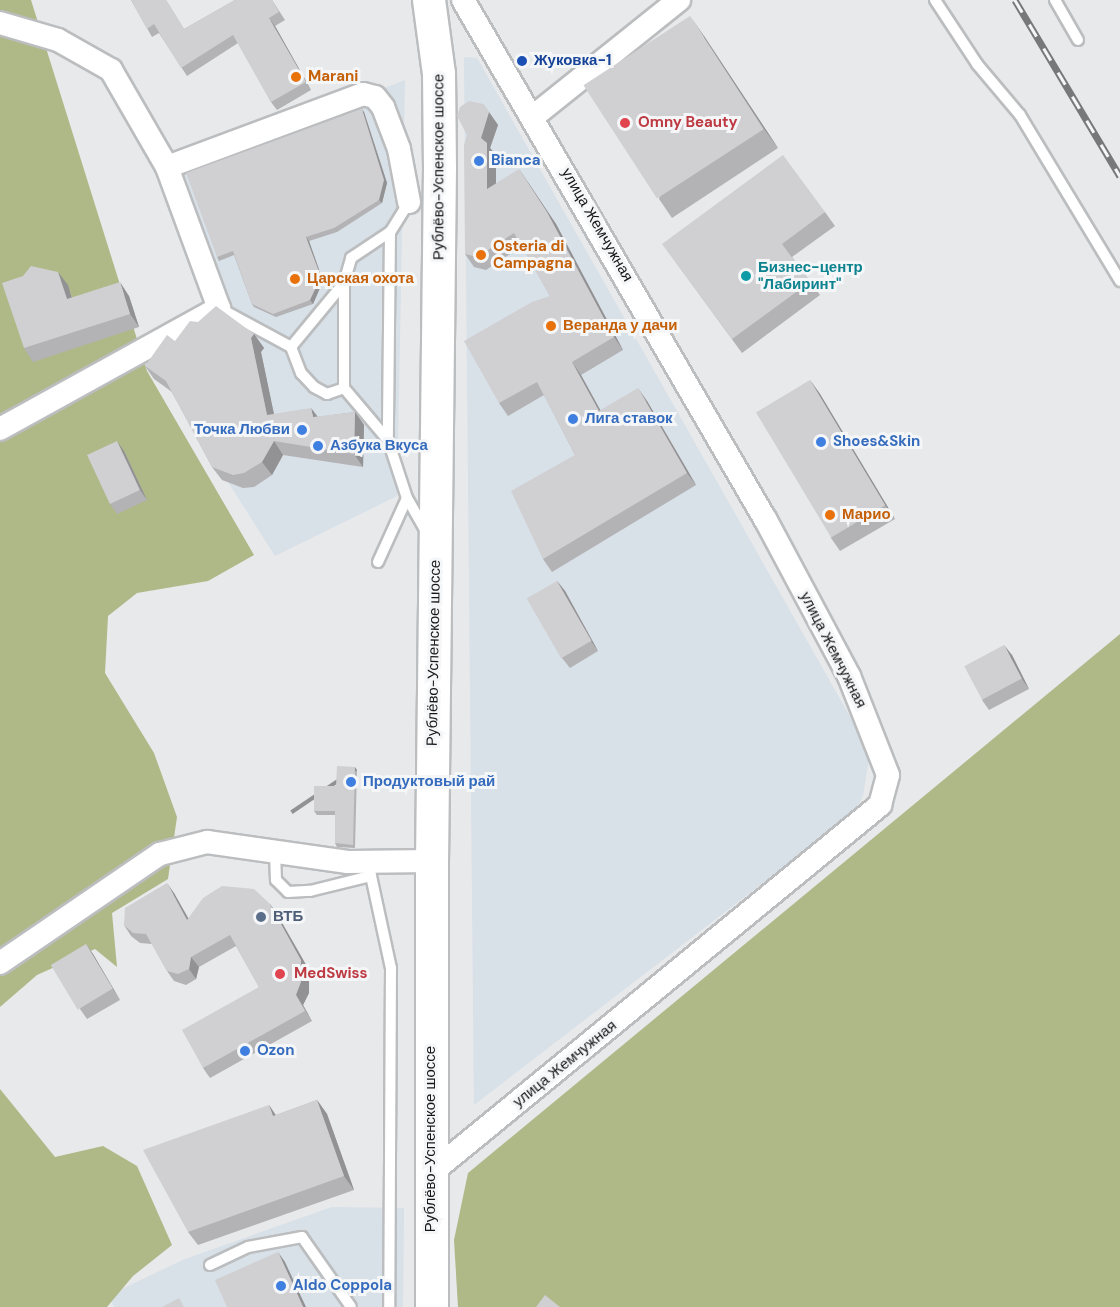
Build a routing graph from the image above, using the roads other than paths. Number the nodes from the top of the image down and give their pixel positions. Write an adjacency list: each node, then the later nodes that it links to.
1 (429, 0): 10 (main road, Рублёво-Успенское шоссе)
2 (463, 0): 8 (street, улица Жемчужная)
3 (679, 0): 8 (street)
4 (935, 0): 13 (lane)
5 (1055, 0): 7 (lane)
6 (0, 23): 9 (street)
7 (1078, 40)
8 (534, 116): 27 (street, улица Жемчужная)
9 (167, 167): 11 (street); 15 (street)
10 (440, 168): 11 (street); 21 (main road, Рублёво-Успенское шоссе)
11 (409, 202): 12 (lane)
12 (390, 232): 14 (lane); 19 (lane)
13 (1120, 281)
14 (344, 283): 16 (lane); 17 (lane)
15 (219, 308): 16 (lane); 18 (street)
16 (291, 347): 17 (lane)
17 (344, 388): 19 (lane)
18 (0, 429)
19 (388, 440): 20 (lane)
20 (407, 498): 21 (lane); 22 (lane)
21 (435, 548): 24 (main road, Рублёво-Успенское шоссе)
22 (378, 562)
23 (275, 852): 25 (street); 25 (lane); 26 (street)
24 (432, 861): 25 (street); 27 (main road, Рублёво-Успенское шоссе)
25 (369, 869): 30 (lane)
26 (0, 963)
27 (431, 1173): 31 (main road, Рублёво-Успенское шоссе)
28 (210, 1265): 29 (lane)
29 (351, 1307)
30 (388, 1307)
31 (432, 1307)

